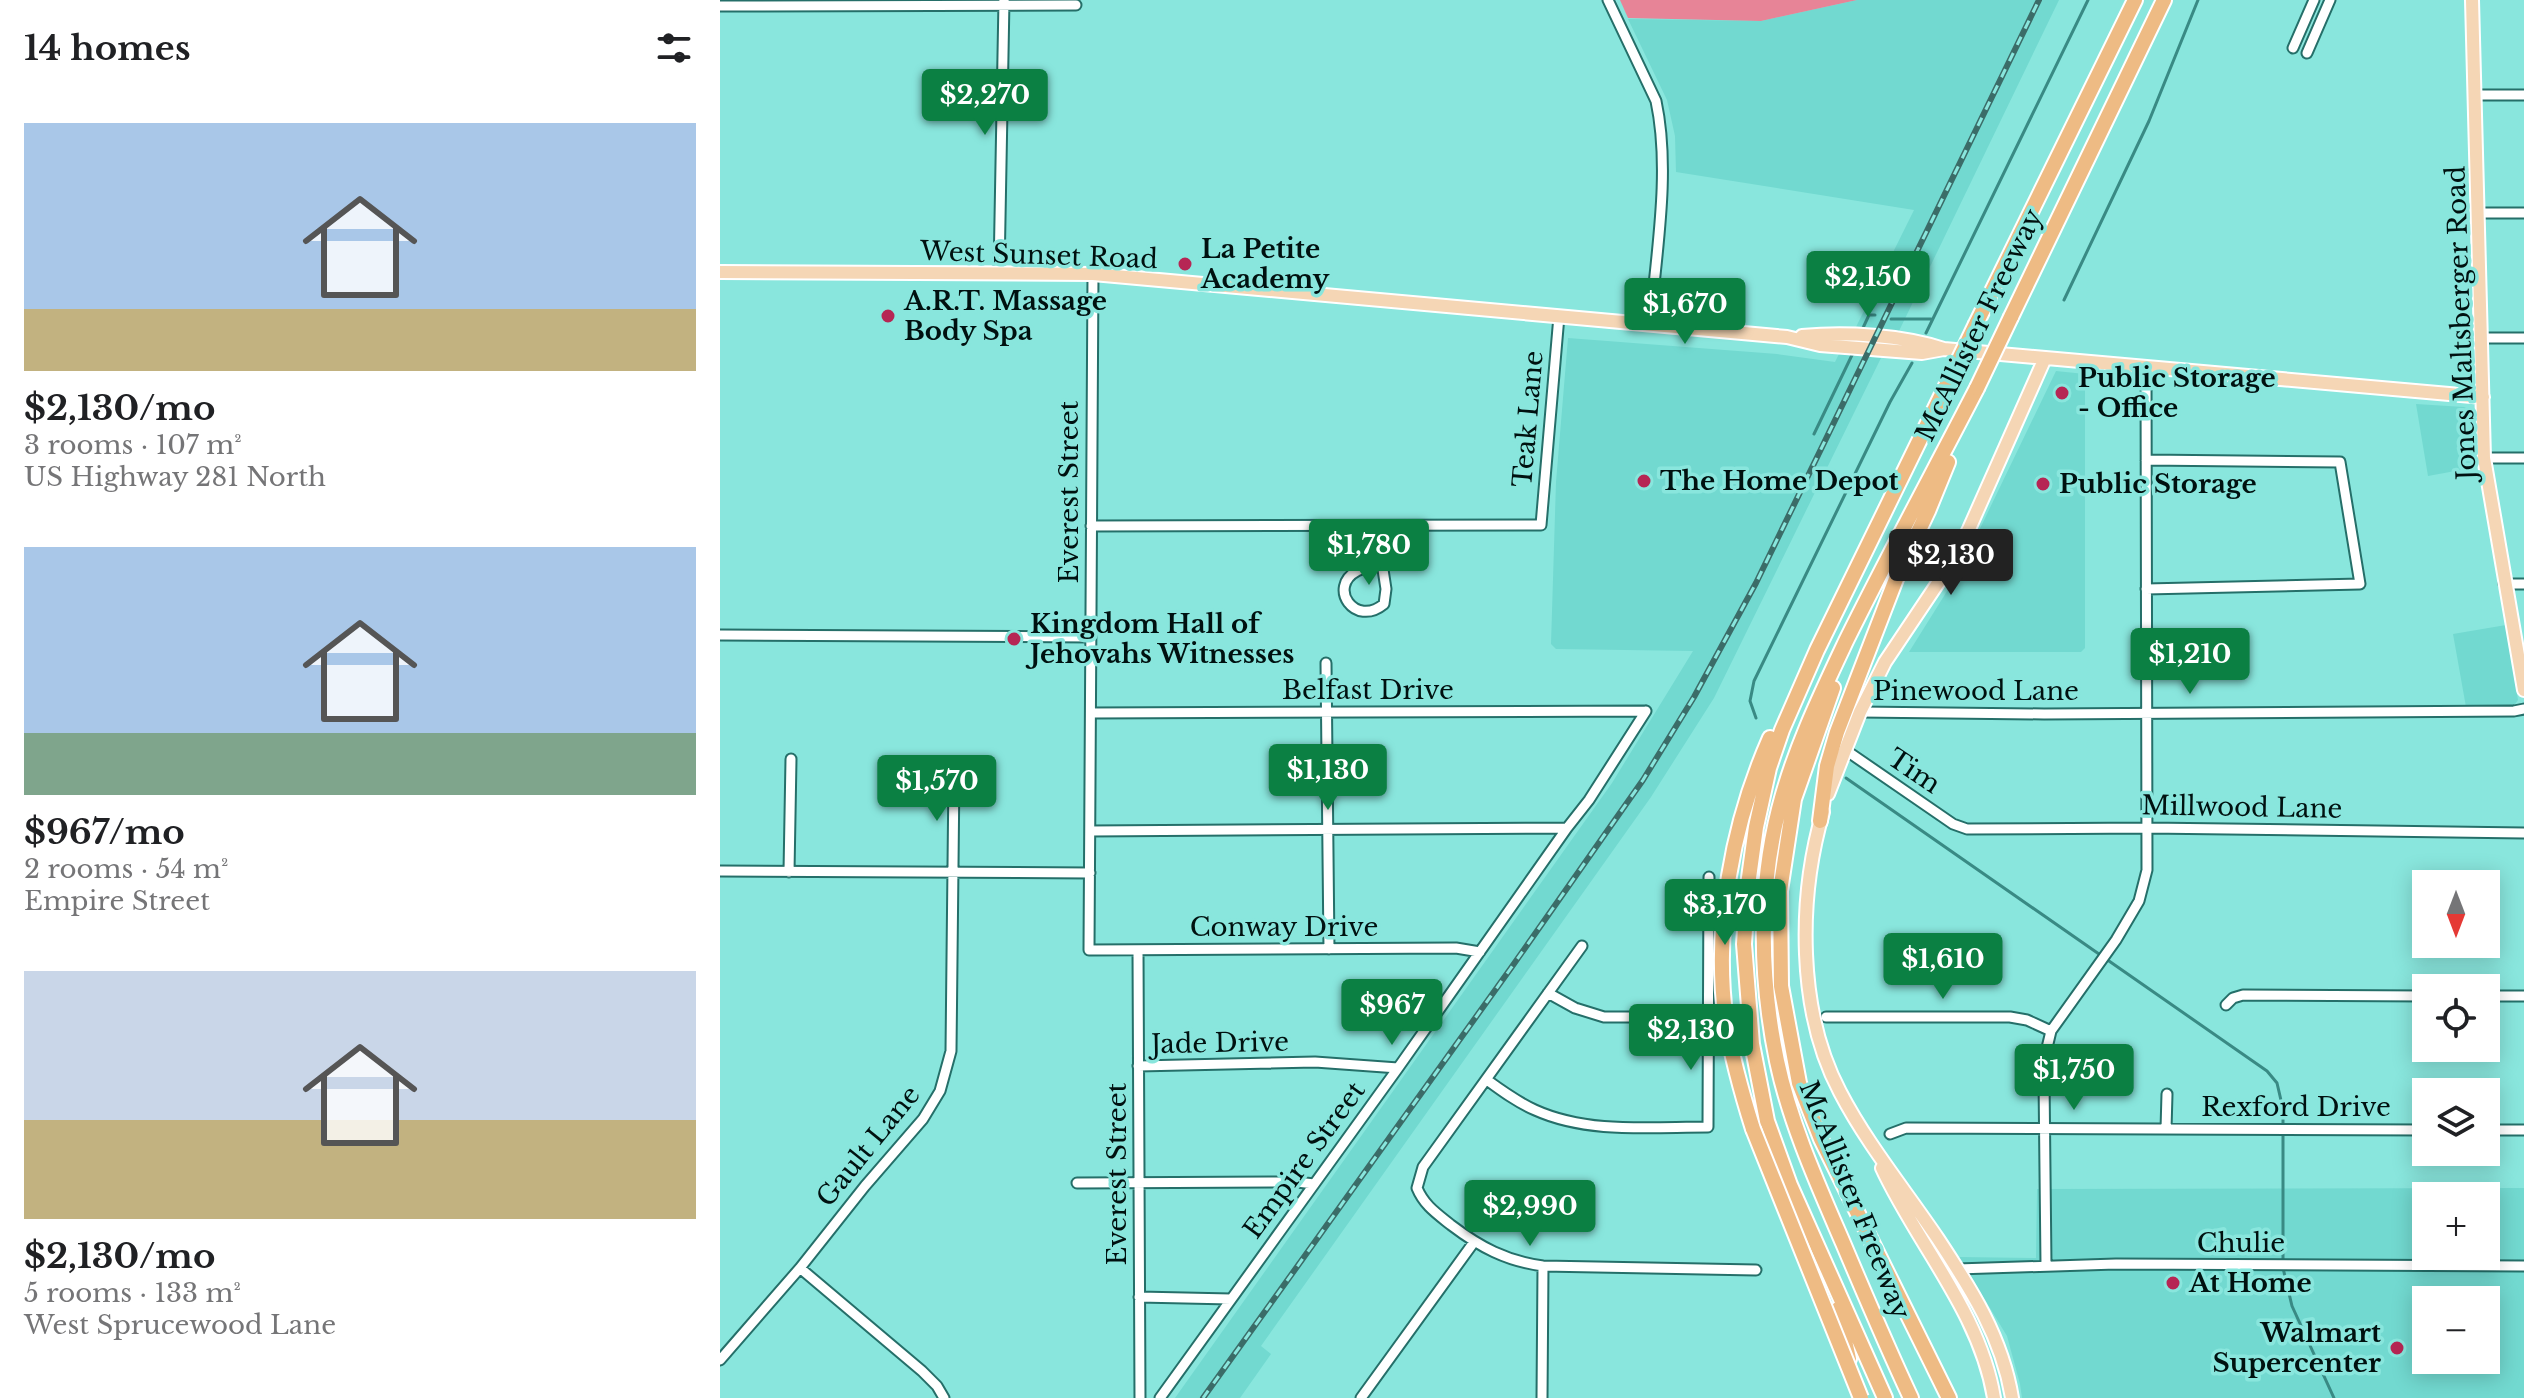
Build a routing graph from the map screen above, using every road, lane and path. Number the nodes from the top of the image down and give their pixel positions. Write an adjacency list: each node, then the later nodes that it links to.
1 (1608, 0): 20 (street)
2 (2135, 0): 40 (highway, McAllister Freeway, bridge)
3 (2166, 0): 25 (highway, McAllister Freeway, bridge)
4 (2314, 0): 10 (street)
5 (2330, 0): 11 (street)
6 (2472, 0): 12 (main road, Jones Maltsberger Road)
7 (1004, 3): 8 (street); 9 (street); 17 (street)
8 (1076, 5)
9 (720, 6)
10 (2293, 48)
11 (2307, 53)
12 (2476, 95): 13 (street); 14 (main road, Jones Maltsberger Road)
13 (2524, 95)
14 (2478, 213): 15 (street); 21 (main road, Jones Maltsberger Road)
15 (2524, 213)
16 (720, 272): 17 (main road, West Sunset Road)
17 (999, 273): 18 (main road, West Sunset Road)
18 (1093, 274): 19 (main road, West Sunset Road); 30 (street, Everest Street)
19 (1559, 316): 20 (main road, West Sunset Road); 31 (street, Teak Lane)
20 (1650, 325): 23 (main road, West Sunset Road)
21 (2481, 338): 22 (street); 26 (main road, Jones Maltsberger Road)
22 (2524, 338)
23 (2045, 358): 24 (main road, West Sunset Road); 44 (main road)
24 (2146, 367): 26 (main road, West Sunset Road); 29 (street)
25 (1977, 388): 36 (highway, McAllister Freeway); 51 (highway)
26 (2483, 397): 27 (main road, Jones Maltsberger Road)
27 (2484, 458): 28 (street); 33 (main road, Jones Maltsberger Road)
28 (2524, 458)
29 (2146, 460): 35 (street); 35 (street)
30 (1091, 526): 31 (street); 38 (street, Everest Street)
31 (1385, 526): 32 (street)
32 (1382, 563): 32 (street)
33 (2504, 584): 34 (street); 41 (main road, Jones Maltsberger Road)
34 (2524, 584)
35 (2146, 589): 47 (street)
36 (1866, 601): 108 (highway, McAllister Freeway); 109 (highway)
37 (720, 635): 38 (street)
38 (1091, 637): 45 (street, Everest Street)
39 (1326, 663): 46 (street)
40 (1801, 686): 93 (highway, McAllister Freeway); 106 (highway, bridge)
41 (2524, 690)
42 (2524, 709): 47 (street, Pinewood Lane)
43 (1646, 711): 46 (street, Belfast Drive); 52 (street, Empire Street)
44 (1860, 712): 47 (street, Pinewood Lane); 48 (main road)
45 (1091, 713): 46 (street, Belfast Drive); 56 (street, Everest Street)
46 (1326, 713): 55 (street)
47 (2145, 713): 54 (street)
48 (1844, 749): 51 (main road); 53 (street, Tim)
49 (791, 759): 59 (street)
50 (954, 773): 60 (street, Gault Lane)
51 (1820, 821): 86 (main road)
52 (1567, 828): 55 (street); 67 (street, Empire Street)
53 (1959, 828): 54 (street, Millwood Lane)
54 (2148, 828): 57 (street, Millwood Lane); 75 (street)
55 (1328, 829): 56 (street); 64 (street)
56 (1090, 831): 61 (street, Everest Street)
57 (2524, 833)
58 (720, 871): 59 (street)
59 (789, 872): 60 (street)
60 (953, 873): 61 (street); 95 (street, Gault Lane)
61 (1090, 873): 65 (street, Everest Street)
62 (1709, 877): 73 (street)
63 (1582, 946): 68 (street)
64 (1329, 949): 66 (street, Conway Drive); 67 (street, Conway Drive)
65 (1089, 950): 66 (street, Conway Drive)
66 (1138, 950): 76 (street, Everest Street)
67 (1480, 952): 77 (street, Empire Street)
68 (1548, 993): 73 (street); 78 (street)
69 (2412, 996): 72 (street)
70 (2500, 996): 71 (street)
71 (2524, 996)
72 (2226, 1005)
73 (1708, 1017): 78 (street)
74 (1826, 1017): 75 (street)
75 (2051, 1031): 80 (street)
76 (1138, 1066): 77 (street, Jade Drive); 88 (street, Everest Street)
77 (1398, 1068): 89 (street, Empire Street)
78 (1487, 1080): 90 (street)
79 (2167, 1094): 81 (street, Rexford Drive)
80 (2045, 1128): 81 (street, Rexford Drive); 85 (street, Rexford Drive); 91 (street)
81 (2166, 1129): 82 (street, Rexford Drive)
82 (2412, 1130)
83 (2500, 1130): 84 (street)
84 (2524, 1130)
85 (1890, 1134)
86 (1872, 1146): 96 (main road); 110 (main road)
87 (1077, 1183): 88 (street)
88 (1139, 1184): 89 (street); 98 (street, Everest Street)
89 (1314, 1184): 99 (street, Empire Street)
90 (1474, 1242): 92 (street); 104 (street)
91 (2046, 1265): 94 (street, Chulie); 96 (street, Chulie)
92 (1543, 1266): 97 (street); 105 (street)
93 (1827, 1266): 106 (highway); 107 (highway, McAllister Freeway)
94 (2524, 1266)
95 (800, 1268): 100 (street, Gault Lane); 101 (street)
96 (1957, 1269): 111 (main road)
97 (1756, 1270)
98 (1139, 1297): 99 (street); 102 (street, Everest Street)
99 (1231, 1299): 103 (street, Empire Street)
100 (720, 1360)
101 (944, 1398)
102 (1140, 1398)
103 (1160, 1398)
104 (1361, 1398)
105 (1542, 1398)
106 (1858, 1398)
107 (1885, 1398)
108 (1911, 1398)
109 (1949, 1398)
110 (1994, 1398)
111 (2012, 1398)

